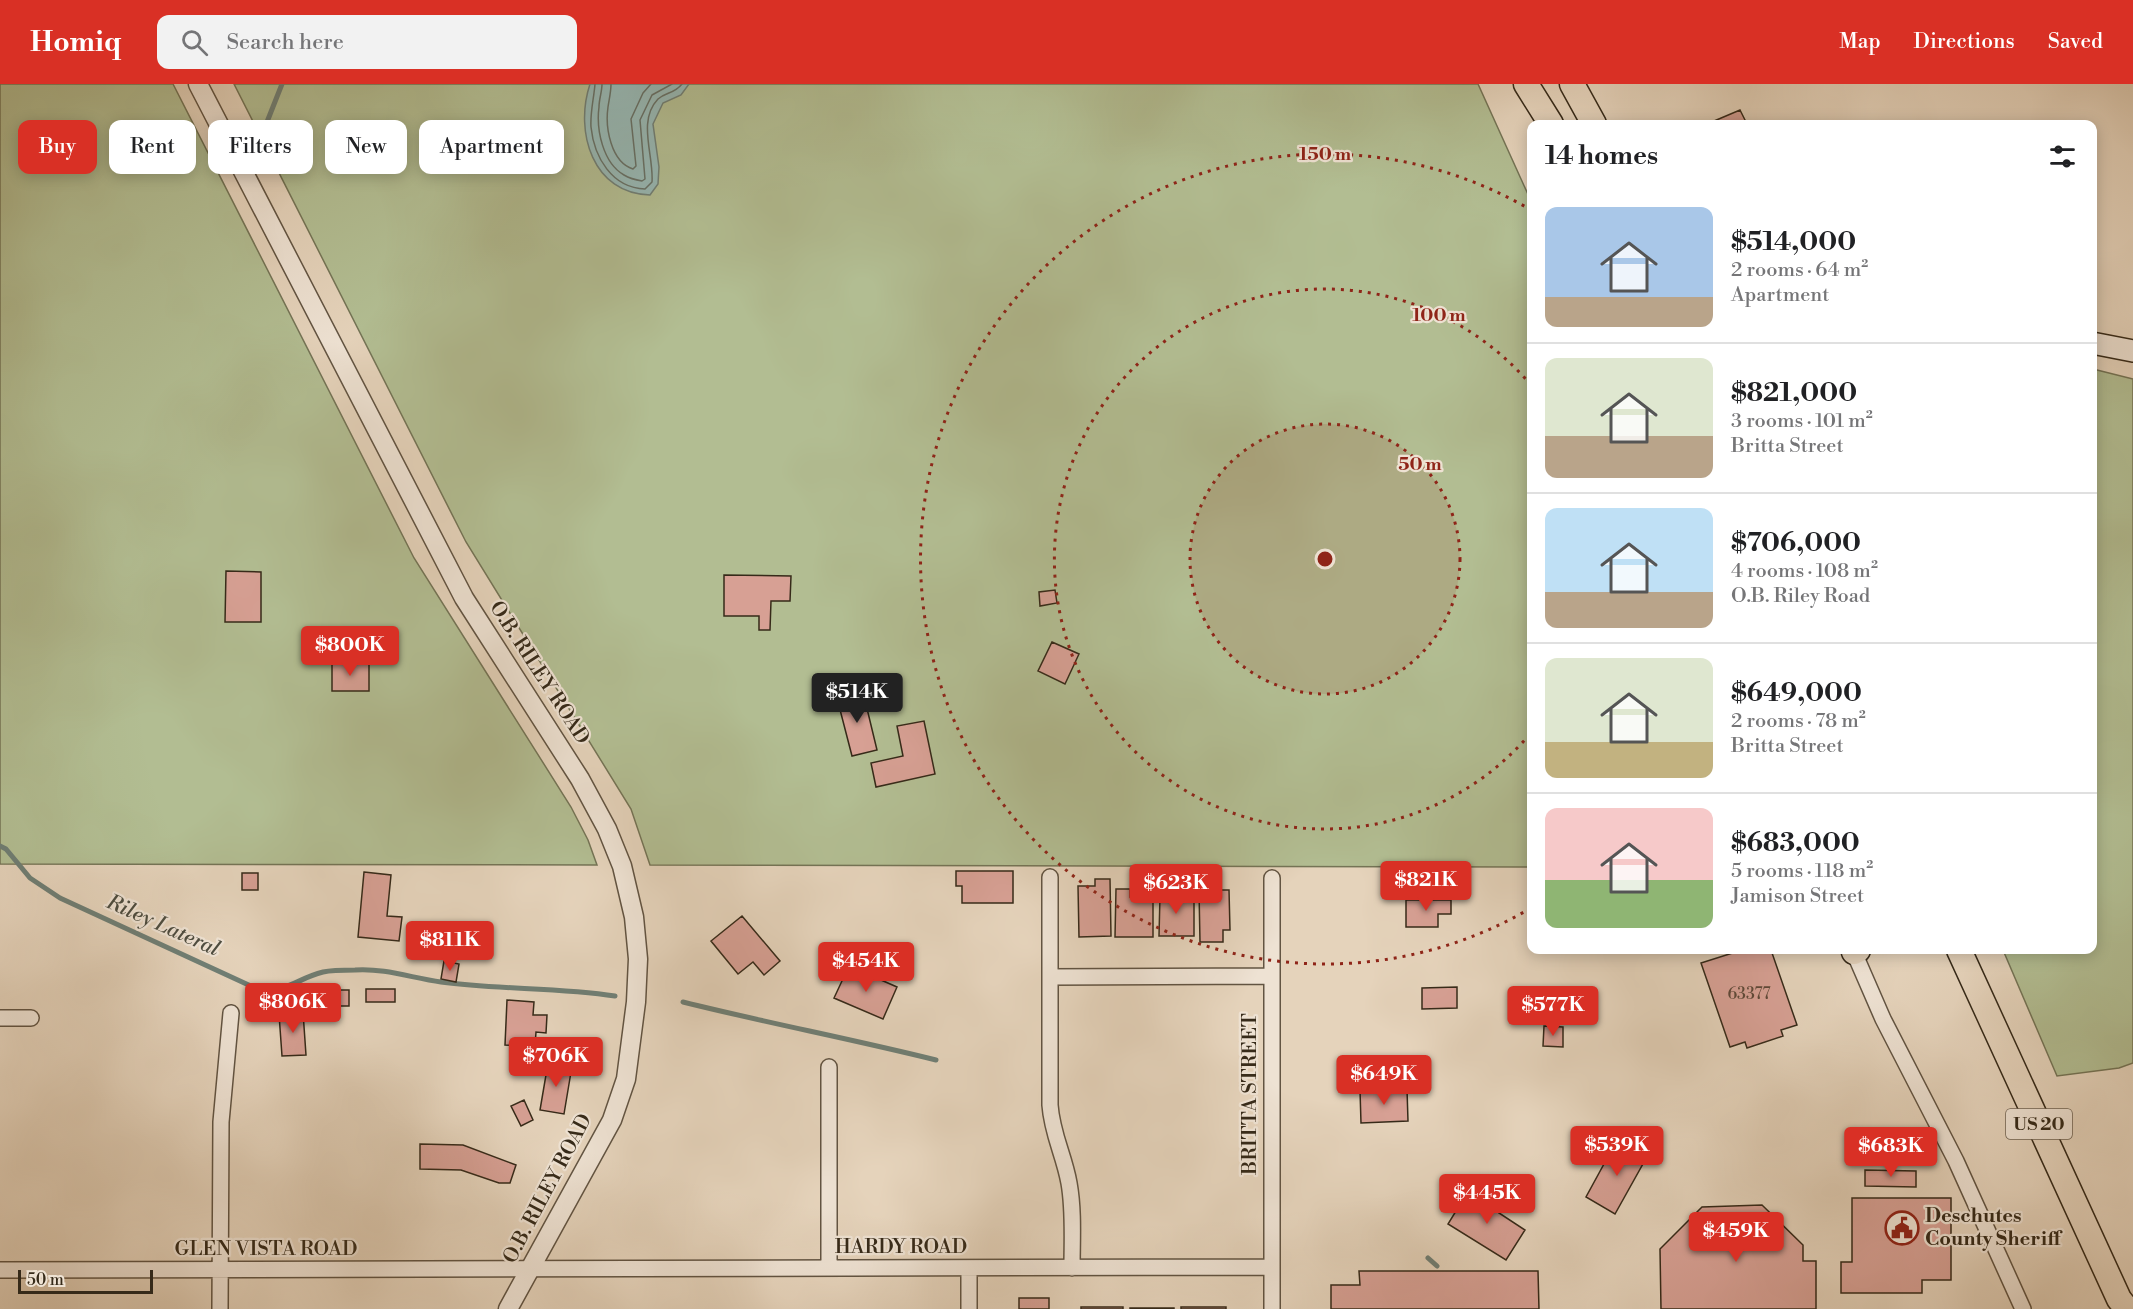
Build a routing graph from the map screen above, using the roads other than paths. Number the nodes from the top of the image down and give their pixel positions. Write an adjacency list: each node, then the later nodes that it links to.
1 (198, 84): 22 (street, O.B. RILEY ROAD)
2 (1526, 84): 4 (highway)
3 (1572, 84): 5 (highway)
4 (1548, 120)
5 (1592, 120)
6 (2097, 344): 7 (main road)
7 (2133, 351)
8 (1050, 877): 13 (street)
9 (1272, 878): 12 (street, BRITTA STREET)
10 (1857, 954): 30 (street)
11 (1961, 954): 25 (highway, US 20)
12 (1271, 976): 13 (street); 18 (street, BRITTA STREET)
13 (1050, 977): 21 (street)
14 (231, 1013): 24 (street)
15 (0, 1018): 16 (street)
16 (31, 1018)
17 (829, 1067): 19 (street)
18 (1271, 1267): 21 (street, HARDY ROAD); 29 (street, BRITTA STREET)
19 (829, 1268): 20 (street, HARDY ROAD); 22 (street, HARDY ROAD)
20 (969, 1268): 21 (street, HARDY ROAD); 28 (street)
21 (1072, 1268)
22 (531, 1269): 24 (street, GLEN VISTA ROAD); 27 (street, O.B. RILEY ROAD)
23 (0, 1270): 24 (street, GLEN VISTA ROAD)
24 (220, 1270): 26 (street)
25 (2123, 1306)
26 (220, 1309)
27 (508, 1309)
28 (969, 1309)
29 (1272, 1309)
30 (2023, 1309)

